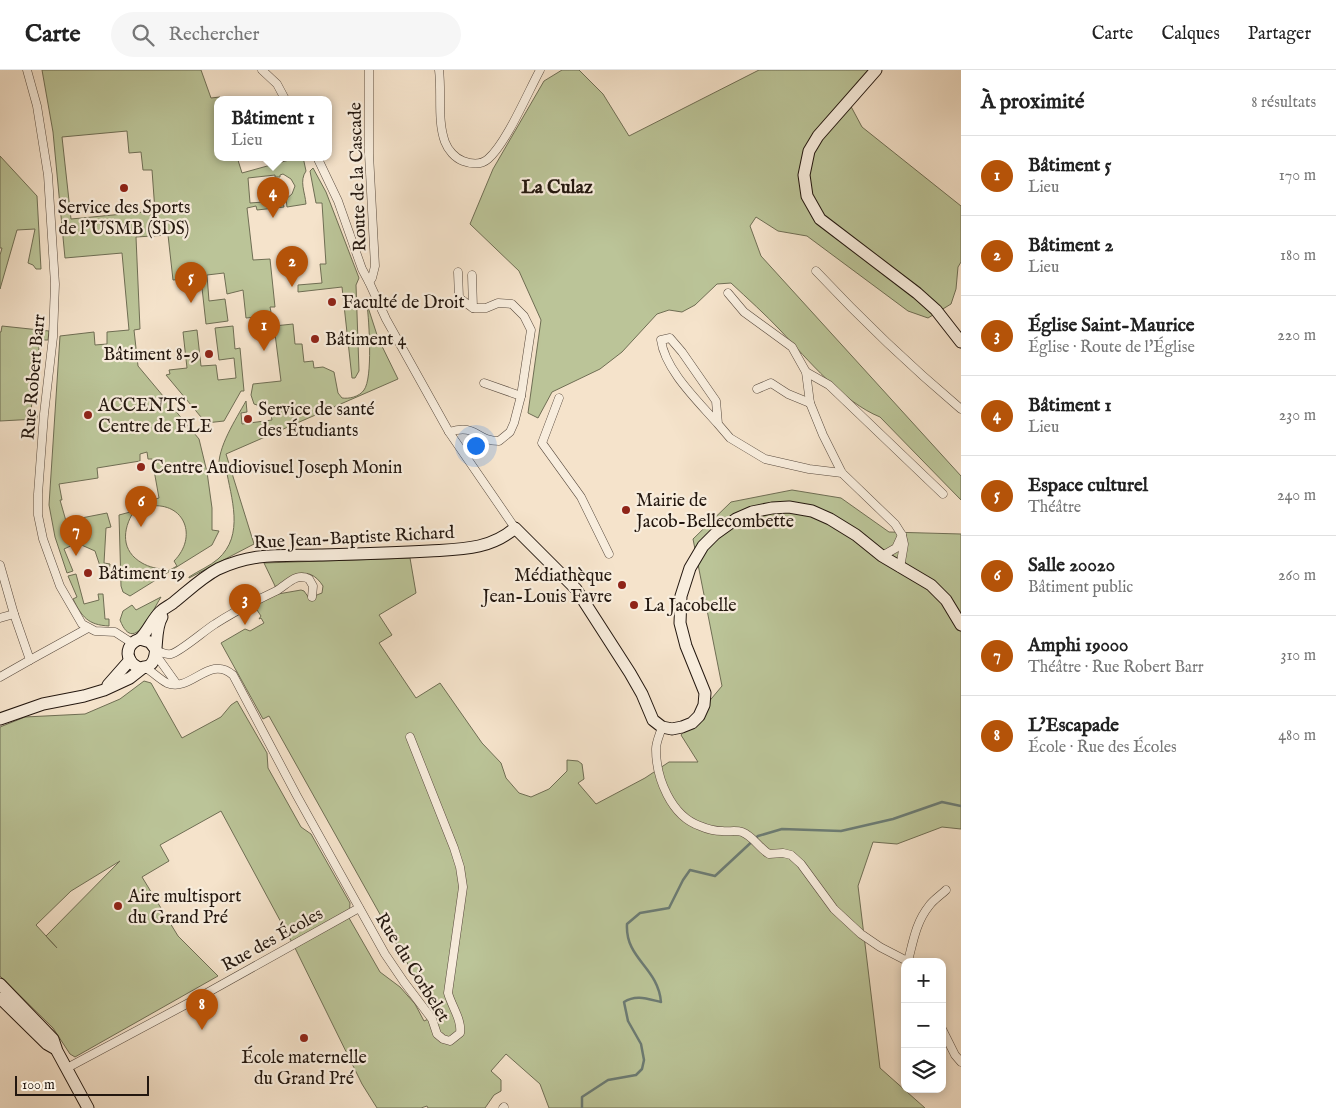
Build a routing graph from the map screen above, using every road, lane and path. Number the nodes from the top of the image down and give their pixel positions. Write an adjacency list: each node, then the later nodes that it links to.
1 (27, 70): 38 (street, Rue Robert Barr)
2 (262, 70): 7 (street)
3 (369, 70): 12 (street, Route de la Cascade)
4 (439, 70): 5 (street)
5 (540, 70)
6 (876, 70): 15 (street)
7 (283, 96)
8 (319, 161): 12 (street)
9 (816, 271): 22 (street)
10 (458, 272): 14 (street)
11 (472, 275): 14 (street)
12 (369, 282): 24 (street)
13 (728, 293): 16 (street)
14 (473, 308): 19 (street)
15 (961, 342)
16 (806, 372): 21 (street); 26 (street)
17 (484, 383): 19 (street)
18 (757, 388): 21 (street)
19 (521, 396): 24 (street)
20 (559, 398): 29 (street)
21 (810, 403): 25 (street)
22 (961, 409)
23 (718, 424): 23 (street); 25 (street)
24 (449, 432): 27 (street)
25 (842, 473): 28 (street)
26 (943, 494)
27 (515, 528): 34 (street, Rue Jean-Baptiste Richard); 48 (street)
28 (902, 535): 30 (street); 32 (street)
29 (609, 554)
30 (882, 556): 32 (street); 48 (street)
31 (0, 566): 35 (street)
32 (900, 568): 37 (street)
33 (312, 597): 40 (street)
34 (172, 604): 39 (street, Rue Jean-Baptiste Richard); 40 (street, Rue Jean-Baptiste Richard)
35 (14, 614): 36 (street); 41 (street)
36 (0, 618)
37 (961, 625)
38 (88, 628): 39 (street); 41 (street)
39 (136, 641): 40 (street); 42 (street)
40 (156, 653): 43 (street); 45 (street)
41 (30, 660): 44 (street)
42 (130, 660): 43 (street); 46 (street)
43 (144, 667): 45 (street); 46 (street)
44 (0, 677)
45 (176, 684): 51 (street, Rue du Corbelet)
46 (104, 690): 47 (street)
47 (0, 719)
48 (662, 727): 52 (street)
49 (410, 738): 51 (street, Rue du Corbelet)
50 (946, 890): 53 (street)
51 (359, 908): 61 (street, Rue des Écoles)
52 (902, 958)
53 (910, 958)
54 (0, 984): 57 (street)
55 (0, 991): 57 (street)
56 (0, 998): 59 (street)
57 (26, 1011): 59 (street)
58 (946, 1037): 60 (street)
59 (57, 1051): 61 (street)
60 (961, 1062)
61 (67, 1068): 62 (street)
62 (88, 1108)

